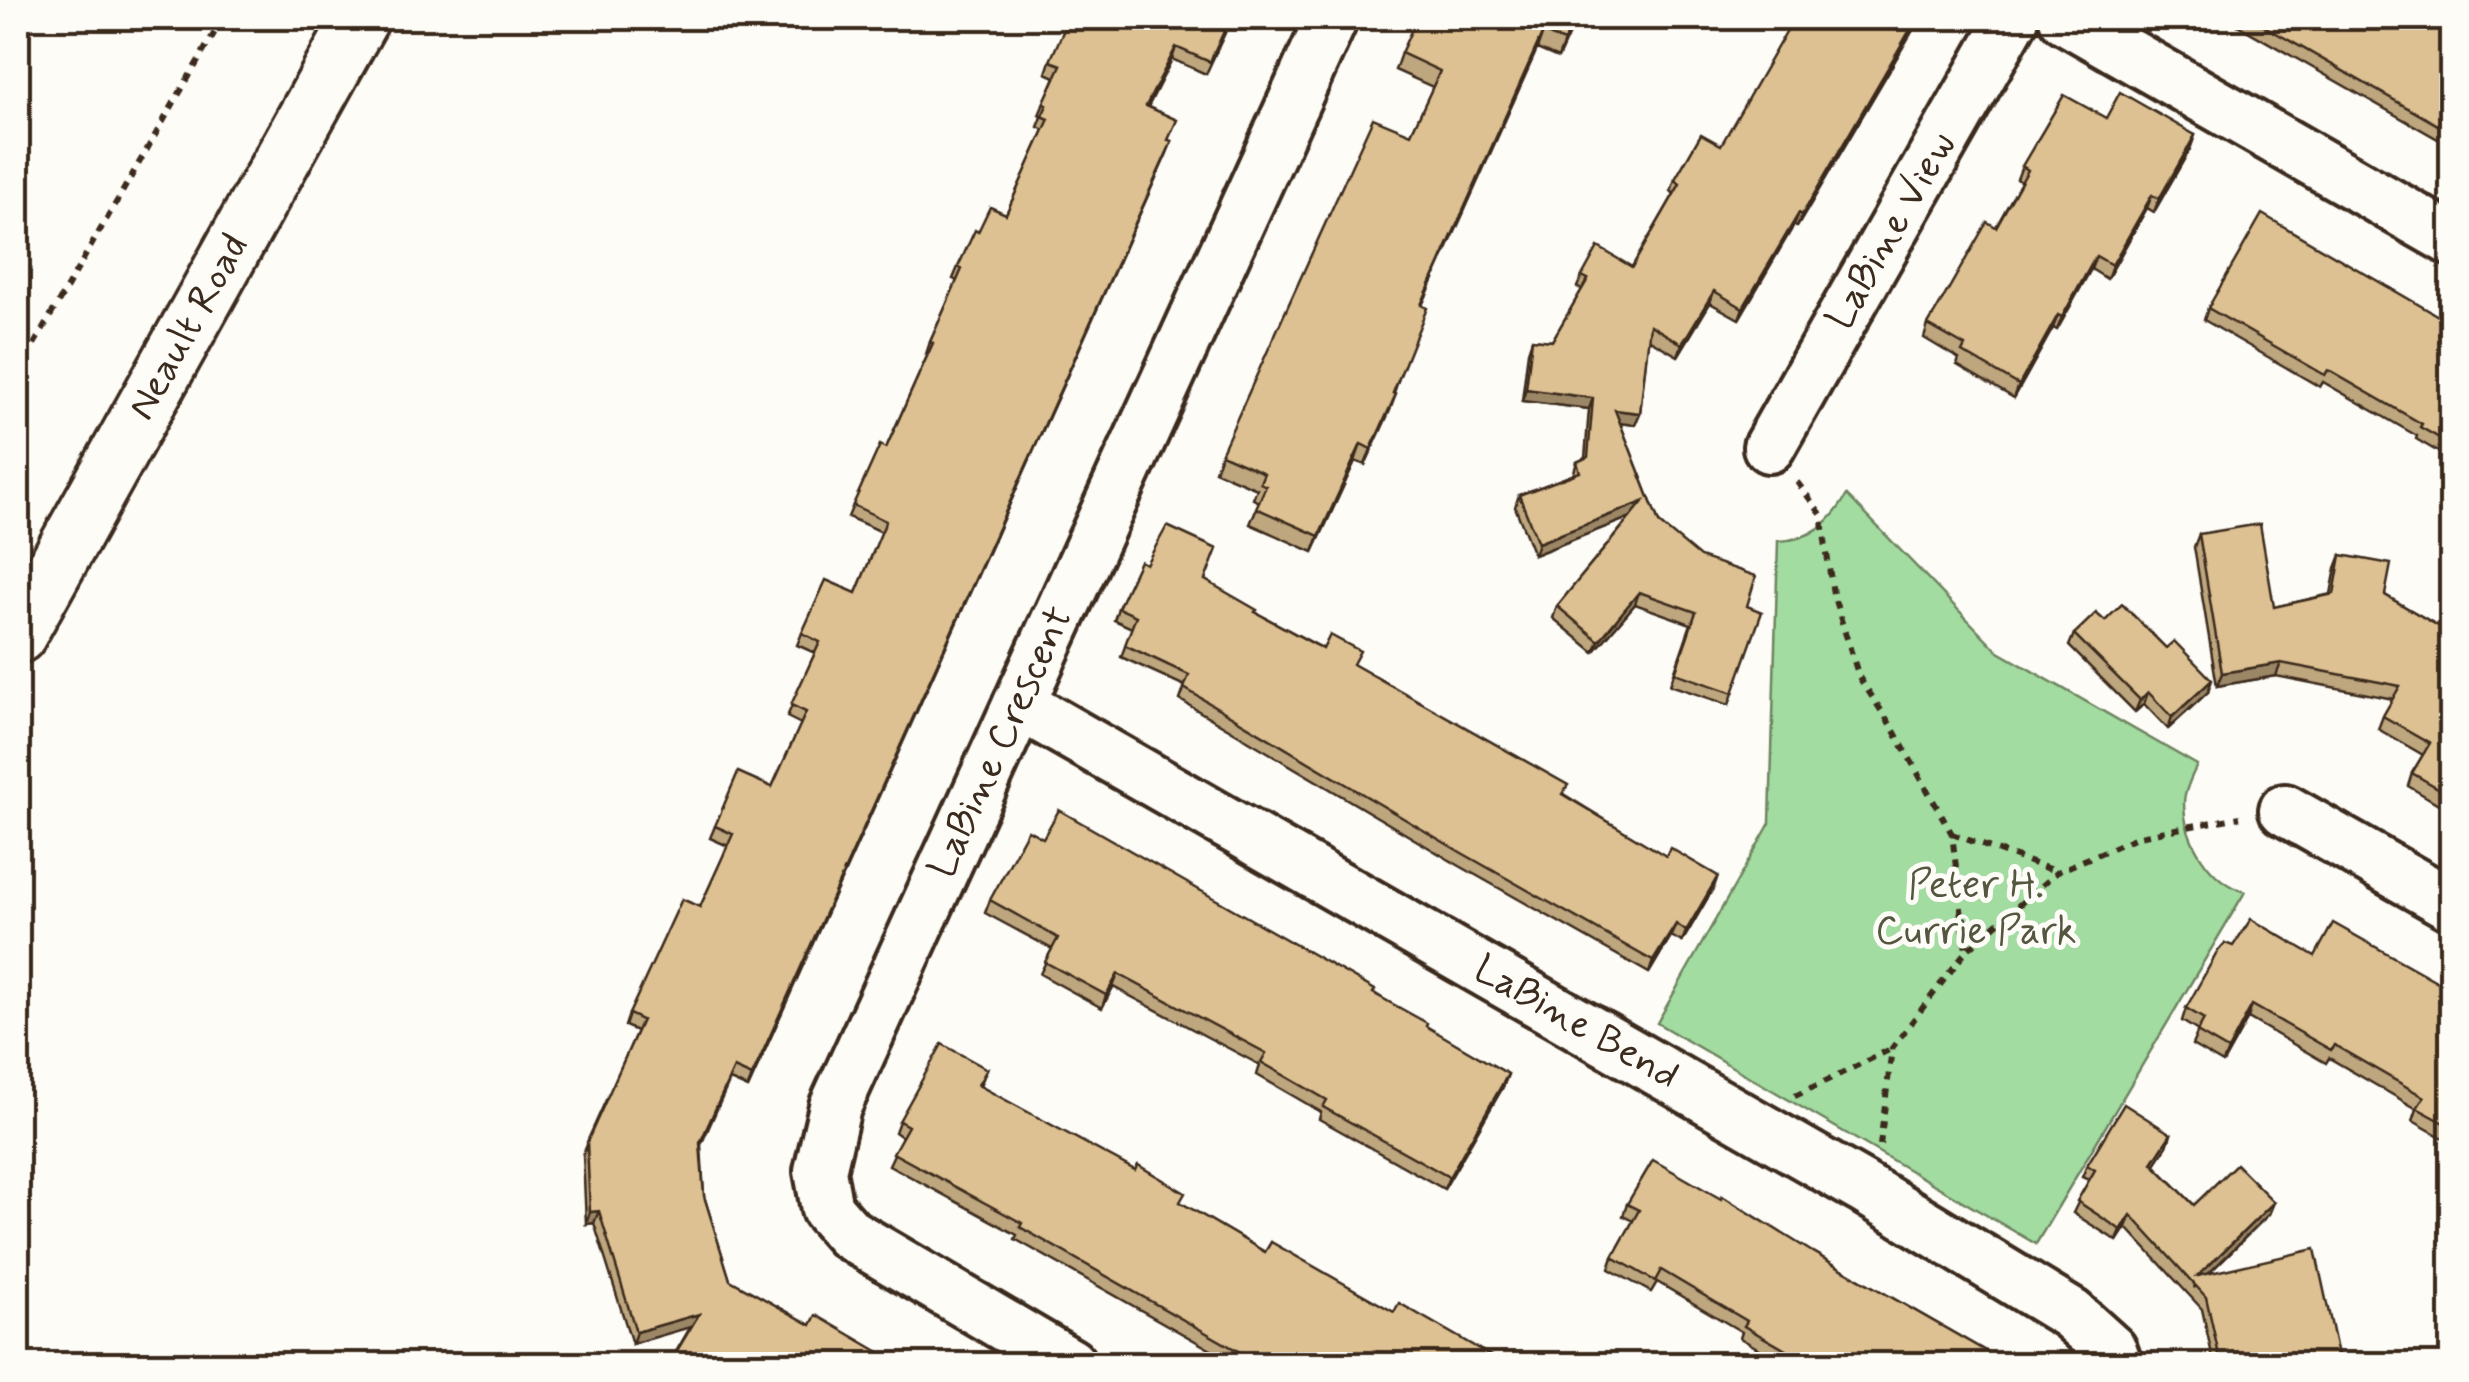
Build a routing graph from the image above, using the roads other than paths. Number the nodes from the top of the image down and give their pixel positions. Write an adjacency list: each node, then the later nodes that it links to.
1 (361, 18): 7 (main road, Neault Road)
2 (1332, 18): 8 (street, LaBine Crescent)
3 (2013, 18): 6 (street, LaBine View)
4 (2066, 18): 5 (street)
5 (2452, 240)
6 (1770, 447)
7 (18, 634)
8 (1019, 704): 11 (street, LaBine Crescent); 12 (street, LaBine Bend)
9 (2284, 810): 10 (street)
10 (2452, 906)
11 (1070, 1364)
12 (2116, 1364)

